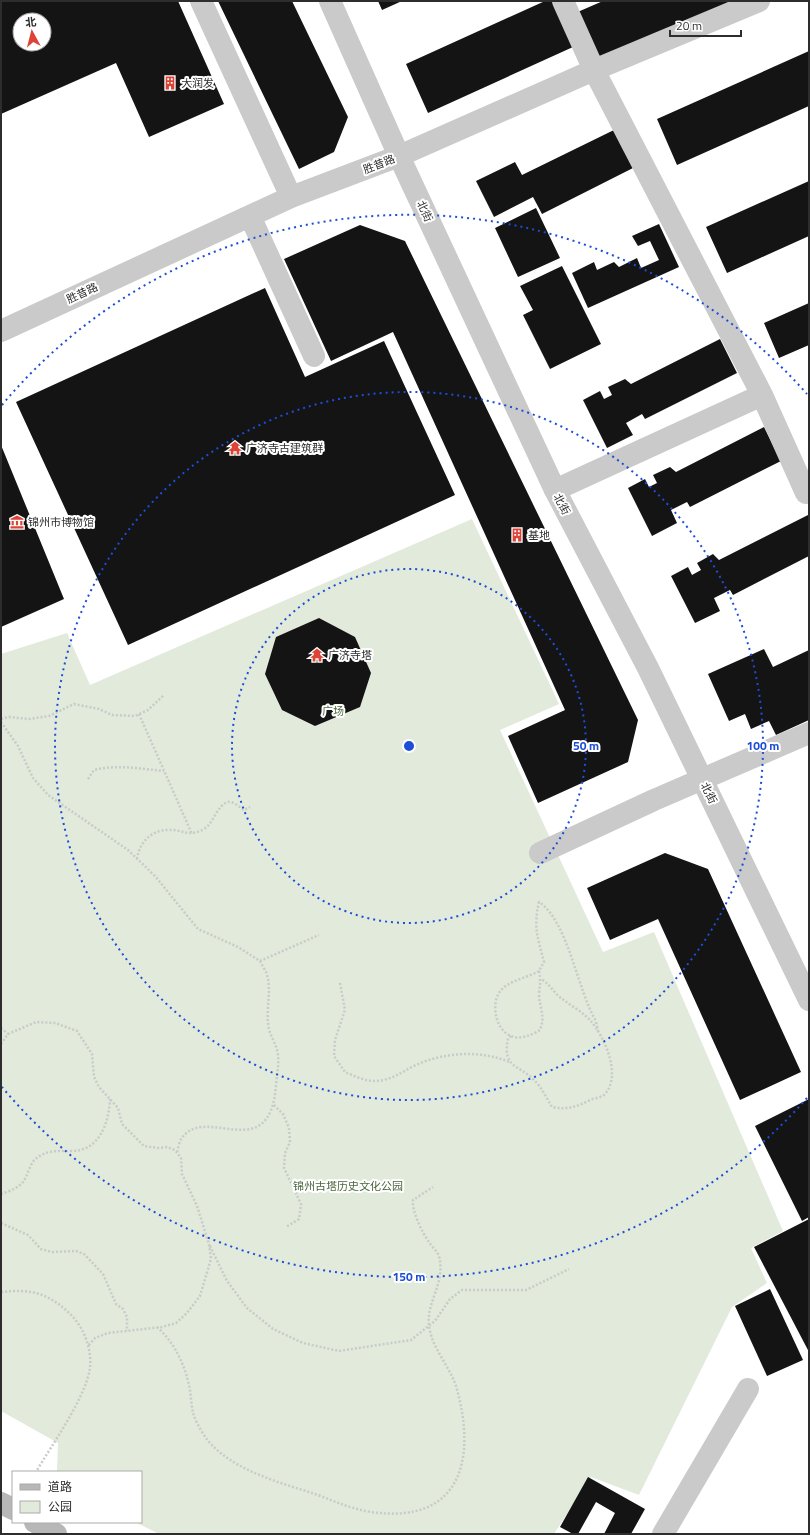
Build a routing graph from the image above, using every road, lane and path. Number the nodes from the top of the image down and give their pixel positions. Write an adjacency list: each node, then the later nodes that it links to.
1 (201, 1): 7 (street)
2 (330, 1): 6 (street, 北街)
3 (563, 1): 5 (street)
4 (760, 1): 5 (street, 胜昔路)
5 (594, 70): 6 (street, 胜昔路); 11 (street)
6 (399, 156): 7 (street, 胜昔路); 12 (street, 北街)
7 (291, 197): 8 (street, 胜昔路)
8 (250, 216): 9 (street, 胜昔路); 10 (street)
9 (1, 331)
10 (314, 356)
11 (762, 395): 12 (street); 13 (street)
12 (555, 490): 21 (street, 北街)
13 (809, 491)
14 (164, 695): 15 (path)
15 (139, 714): 16 (path); 19 (path)
16 (1, 719)
17 (1, 722): 25 (path)
18 (809, 733): 21 (street)
19 (164, 771): 20 (path); 23 (path)
20 (88, 779)
21 (702, 779): 24 (street); 31 (street, 北街)
22 (250, 807): 23 (path)
23 (192, 834): 25 (path)
24 (540, 853)
25 (137, 859): 27 (path)
26 (319, 935): 27 (path)
27 (260, 961): 39 (path)
28 (539, 972): 29 (path); 33 (path); 35 (path)
29 (541, 979): 33 (path); 35 (path)
30 (340, 983): 37 (path)
31 (809, 1000)
32 (1, 1028): 34 (path)
33 (598, 1031): 37 (path)
34 (8, 1034): 36 (path); 38 (path)
35 (511, 1036): 37 (path)
36 (1, 1044)
37 (510, 1062)
38 (110, 1099): 40 (path); 42 (path)
39 (274, 1105): 40 (path); 44 (path)
40 (177, 1152): 45 (path)
41 (433, 1187): 48 (path)
42 (1, 1194)
43 (1, 1223): 50 (path)
44 (286, 1227)
45 (209, 1244): 48 (path); 49 (path)
46 (569, 1269): 48 (path)
47 (1, 1292): 51 (path)
48 (429, 1326): 49 (path)
49 (157, 1328): 50 (path)
50 (127, 1331): 51 (path)
51 (88, 1346): 53 (path)
52 (748, 1389): 58 (street)
53 (37, 1471)
54 (1, 1503): 55 (main road)
55 (12, 1509)
56 (37, 1523): 57 (main road)
57 (56, 1534)
58 (663, 1534)

